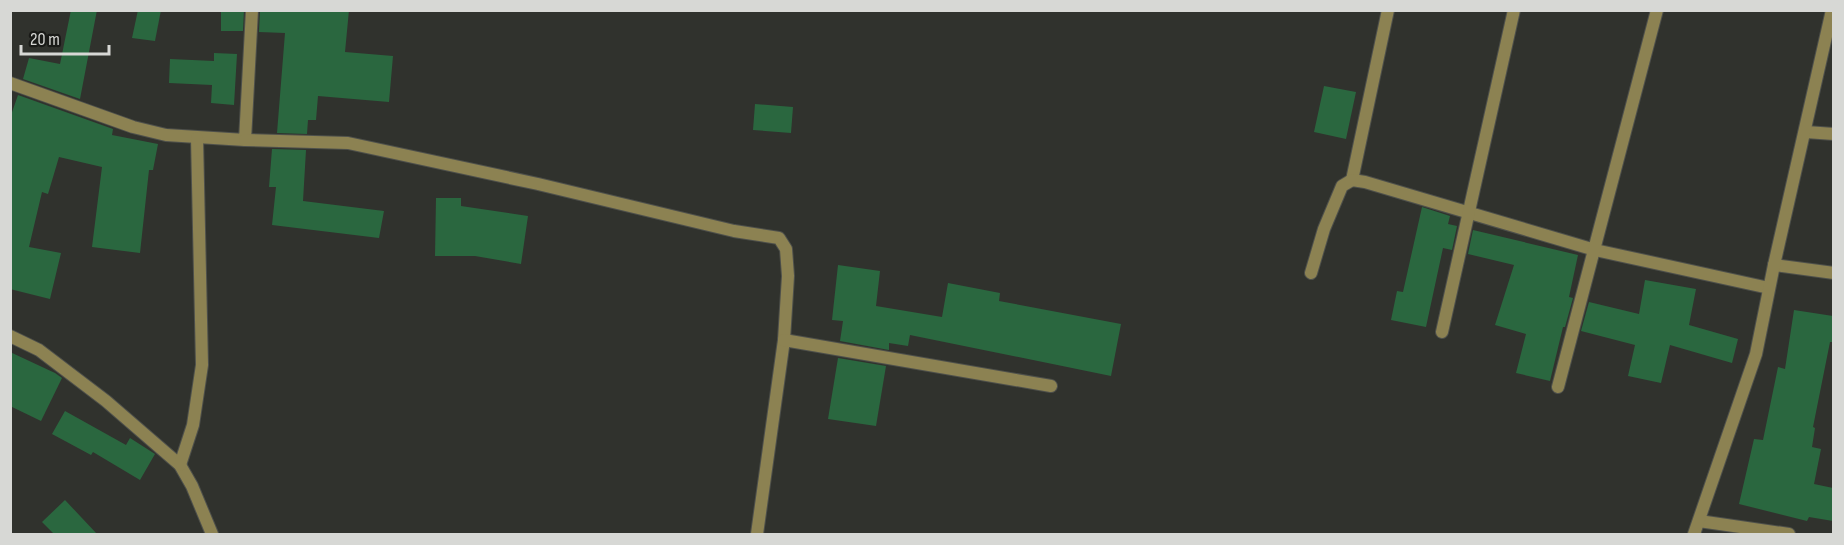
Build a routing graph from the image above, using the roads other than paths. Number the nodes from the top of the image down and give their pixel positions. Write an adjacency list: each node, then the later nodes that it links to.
1 (252, 10): 10 (street)
2 (1388, 10): 11 (street)
3 (1514, 10): 12 (street)
4 (1657, 10): 13 (street)
5 (1832, 10): 7 (street)
6 (10, 83): 9 (street)
7 (1806, 132): 8 (street); 14 (street)
8 (1833, 134)
9 (197, 138): 10 (street); 23 (street)
10 (245, 140): 20 (street)
11 (1352, 180): 12 (street); 15 (street)
12 (1470, 212): 13 (street); 18 (street)
13 (1595, 250): 17 (street); 22 (street)
14 (1774, 265): 16 (street); 17 (street)
15 (1311, 273)
16 (1833, 273)
17 (1769, 288): 24 (street)
18 (1442, 332)
19 (10, 336): 23 (street)
20 (784, 340): 21 (street); 26 (street)
21 (1051, 386)
22 (1558, 387)
23 (180, 465): 25 (street)
24 (1699, 522): 27 (street); 28 (street)
25 (212, 534)
26 (757, 534)
27 (1694, 534)
28 (1789, 534)

